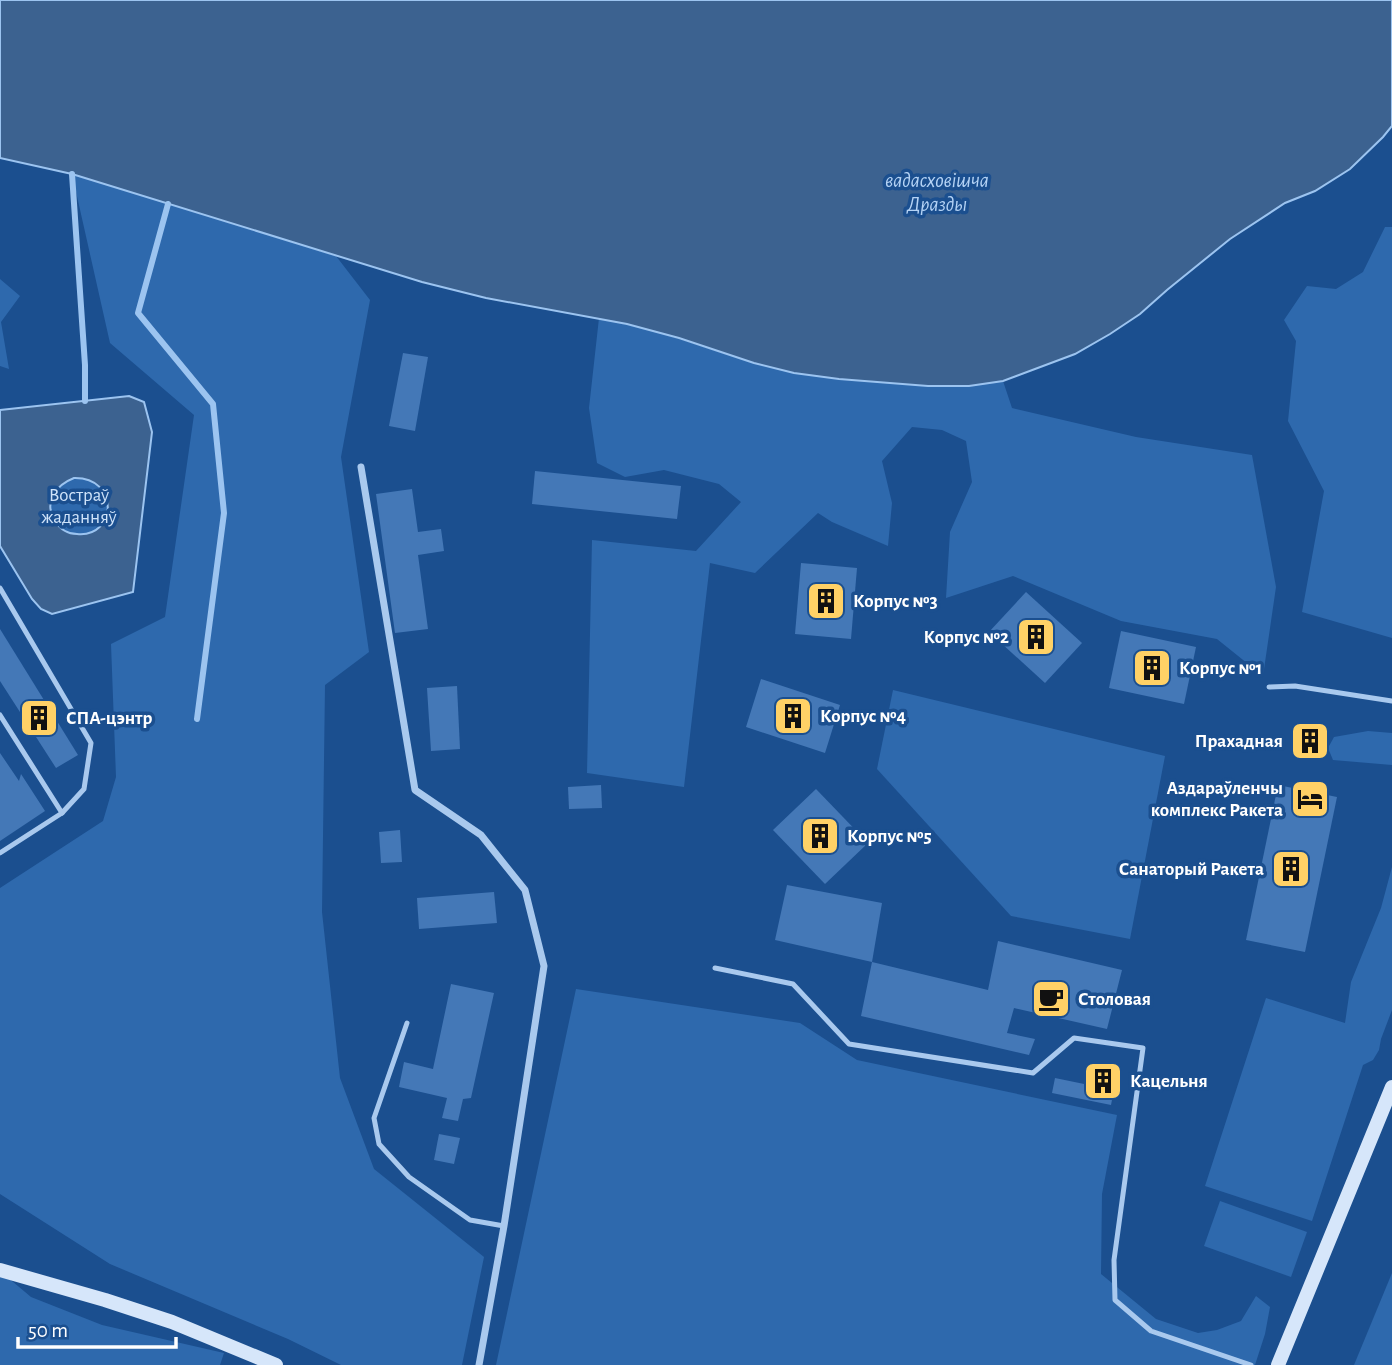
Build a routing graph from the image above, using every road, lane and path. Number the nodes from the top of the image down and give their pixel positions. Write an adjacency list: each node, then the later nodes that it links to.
1 (361, 467): 11 (street)
2 (0, 588): 6 (lane)
3 (1269, 687): 4 (lane)
4 (1392, 701)
5 (0, 715): 6 (lane)
6 (62, 813): 7 (lane)
7 (0, 853)
8 (715, 968): 15 (lane)
9 (407, 1023): 11 (lane)
10 (1392, 1087): 16 (street)
11 (504, 1226): 14 (street)
12 (0, 1270): 13 (street)
13 (276, 1365)
14 (479, 1365)
15 (1251, 1365)
16 (1278, 1365)

